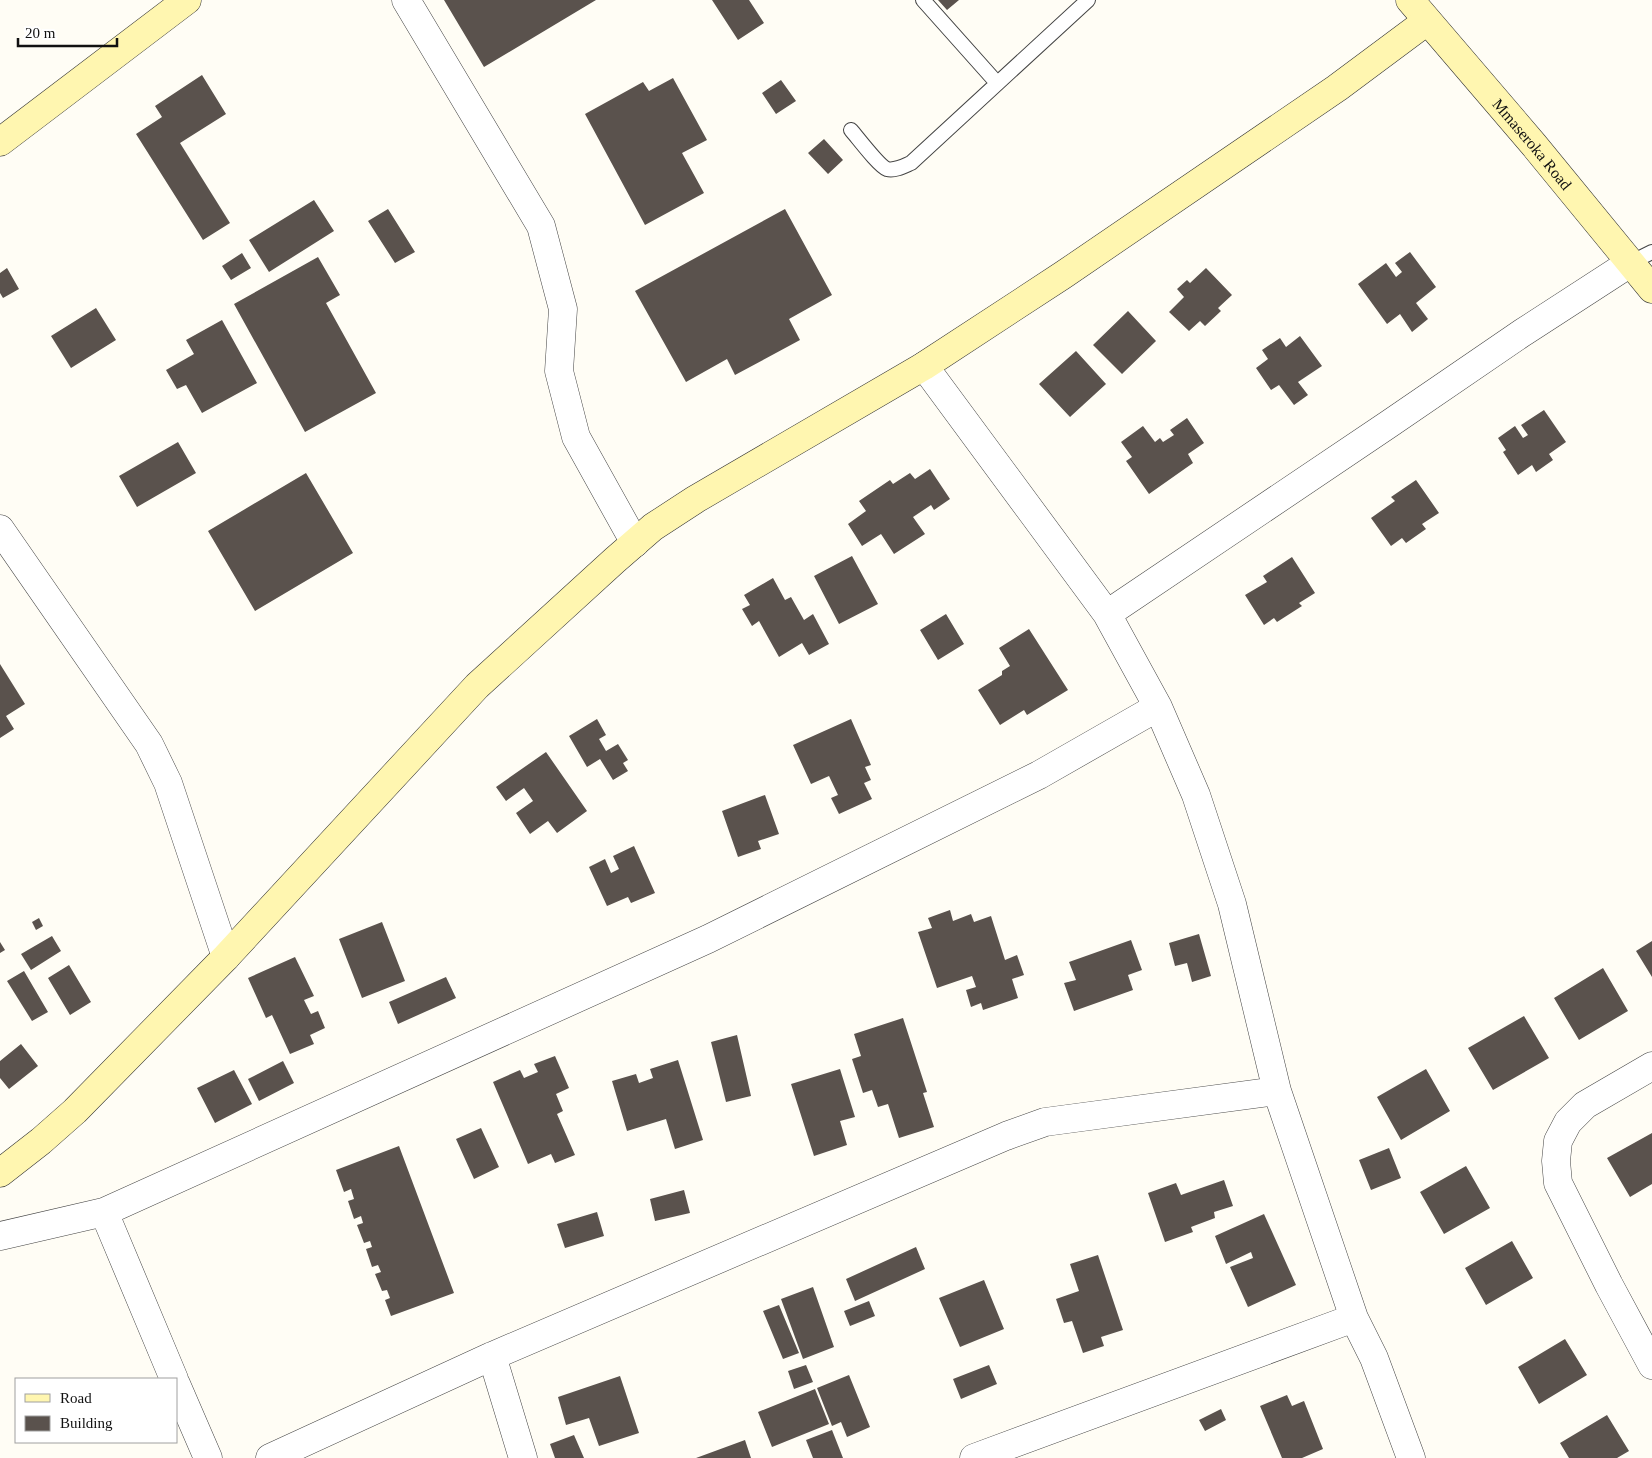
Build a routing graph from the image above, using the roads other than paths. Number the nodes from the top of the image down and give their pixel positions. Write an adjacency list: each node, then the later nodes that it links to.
1 (187, 0): 9 (street)
2 (406, 0): 14 (street)
3 (923, 0): 7 (lane)
4 (1088, 0): 7 (lane)
5 (1410, 0): 6 (street, Mmaseroka Road)
6 (1427, 21): 10 (street, Mmaseroka Road); 12 (street)
7 (998, 83): 8 (lane)
8 (851, 130)
9 (0, 142)
10 (1641, 258): 11 (street, Mmaseroka Road); 15 (street)
11 (1652, 289)
12 (924, 366): 14 (street); 15 (street)
13 (0, 529): 17 (street)
14 (635, 543): 17 (street)
15 (1107, 614): 16 (street)
16 (1158, 707): 19 (street); 21 (street)
17 (226, 957): 20 (street)
18 (1652, 1066): 25 (street)
19 (1277, 1091): 23 (street); 24 (street)
20 (0, 1173)
21 (104, 1212): 22 (street); 26 (street)
22 (0, 1236)
23 (1354, 1318): 31 (street); 32 (street)
24 (492, 1356): 29 (street); 30 (street)
25 (1652, 1365)
26 (174, 1378)
27 (178, 1389): 28 (street)
28 (208, 1458)
29 (270, 1458)
30 (523, 1458)
31 (974, 1458)
32 (1411, 1458)

